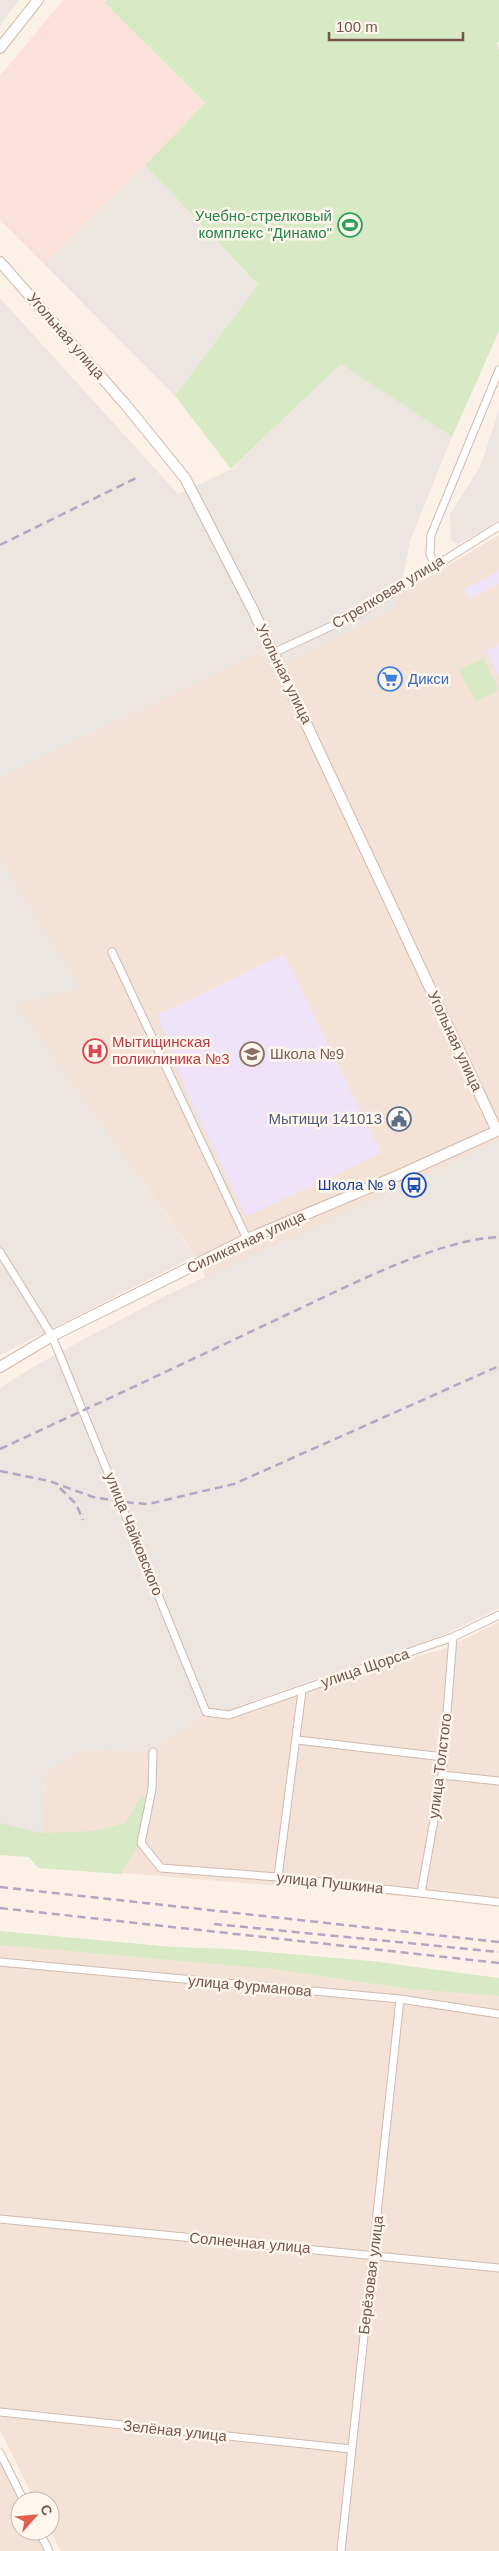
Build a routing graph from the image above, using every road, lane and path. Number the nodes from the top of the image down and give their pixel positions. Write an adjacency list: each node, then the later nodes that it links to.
1 (38, 0): 2 (street)
2 (0, 48)
3 (0, 262): 7 (street, Угольная улица)
4 (499, 370): 6 (street)
5 (499, 526): 6 (street, Стрелковая улица)
6 (435, 565): 7 (street, Стрелковая улица)
7 (273, 653): 9 (street, Угольная улица)
8 (112, 952): 10 (street)
9 (498, 1130): 10 (street, Силикатная улица)
10 (247, 1239): 12 (street, Силикатная улица)
11 (0, 1252): 12 (street)
12 (52, 1336): 13 (street, Силикатная улица); 17 (street, улица Чайковского)
13 (0, 1367)
14 (499, 1615): 15 (street, улица Щорса)
15 (454, 1637): 16 (street, улица Щорса); 20 (street, улица Толстого)
16 (302, 1691): 17 (street, улица Щорса); 18 (street)
17 (229, 1715)
18 (297, 1740): 20 (street); 23 (street)
19 (153, 1752): 23 (street, улица Пушкина)
20 (444, 1756): 21 (street, улица Толстого)
21 (442, 1775): 22 (street); 24 (street, улица Толстого)
22 (499, 1781)
23 (278, 1877): 24 (street, улица Пушкина)
24 (421, 1893): 25 (street, улица Пушкина)
25 (499, 1902)
26 (0, 1962): 27 (street, улица Фурманова)
27 (400, 1999): 28 (street, улица Фурманова); 30 (street, Берёзовая улица)
28 (499, 2014)
29 (0, 2219): 30 (street, Солнечная улица)
30 (374, 2255): 31 (street, Солнечная улица); 33 (street, Берёзовая улица)
31 (499, 2268)
32 (0, 2412): 33 (street, Зелёная улица)
33 (351, 2449): 36 (street, Берёзовая улица)
34 (1, 2455): 35 (street)
35 (19, 2491)
36 (341, 2551)

